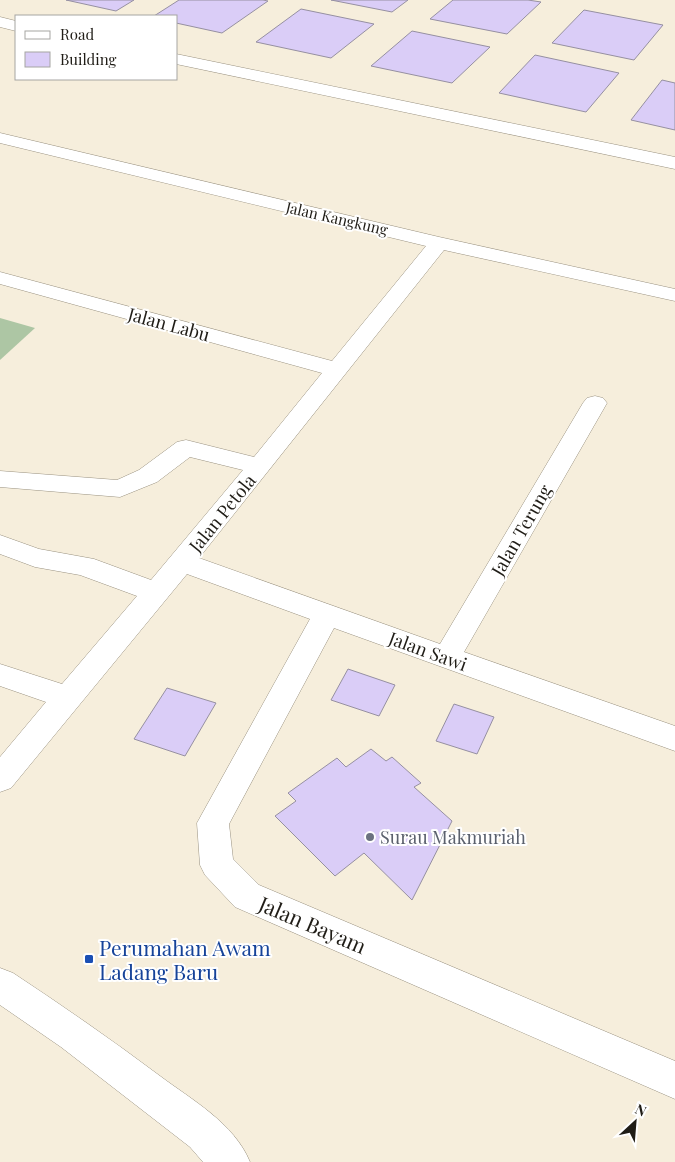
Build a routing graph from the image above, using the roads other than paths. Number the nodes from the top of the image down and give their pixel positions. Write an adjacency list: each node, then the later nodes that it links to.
1 (0, 22): 2 (main road)
2 (15, 26)
3 (178, 59): 5 (main road)
4 (0, 138): 6 (main road, Jalan Kangkung)
5 (675, 163)
6 (439, 243): 8 (main road, Jalan Kangkung); 9 (main road, Jalan Petola)
7 (0, 278): 9 (main road, Jalan Labu)
8 (675, 295)
9 (338, 370): 11 (main road, Jalan Petola)
10 (594, 403): 17 (main road, Jalan Terung)
11 (260, 466): 12 (main road); 14 (main road, Jalan Petola)
12 (0, 479)
13 (0, 544): 15 (main road)
14 (181, 562): 15 (main road, Jalan Petola); 16 (main road, Jalan Sawi)
15 (155, 592): 19 (main road, Jalan Petola)
16 (327, 614): 17 (main road, Jalan Sawi); 23 (main road, Jalan Bayam)
17 (447, 657): 20 (main road, Jalan Sawi)
18 (0, 675): 19 (main road)
19 (68, 698): 21 (main road, Jalan Petola)
20 (675, 739)
21 (0, 779)
22 (0, 985): 24 (main road)
23 (675, 1080)
24 (230, 1162)

